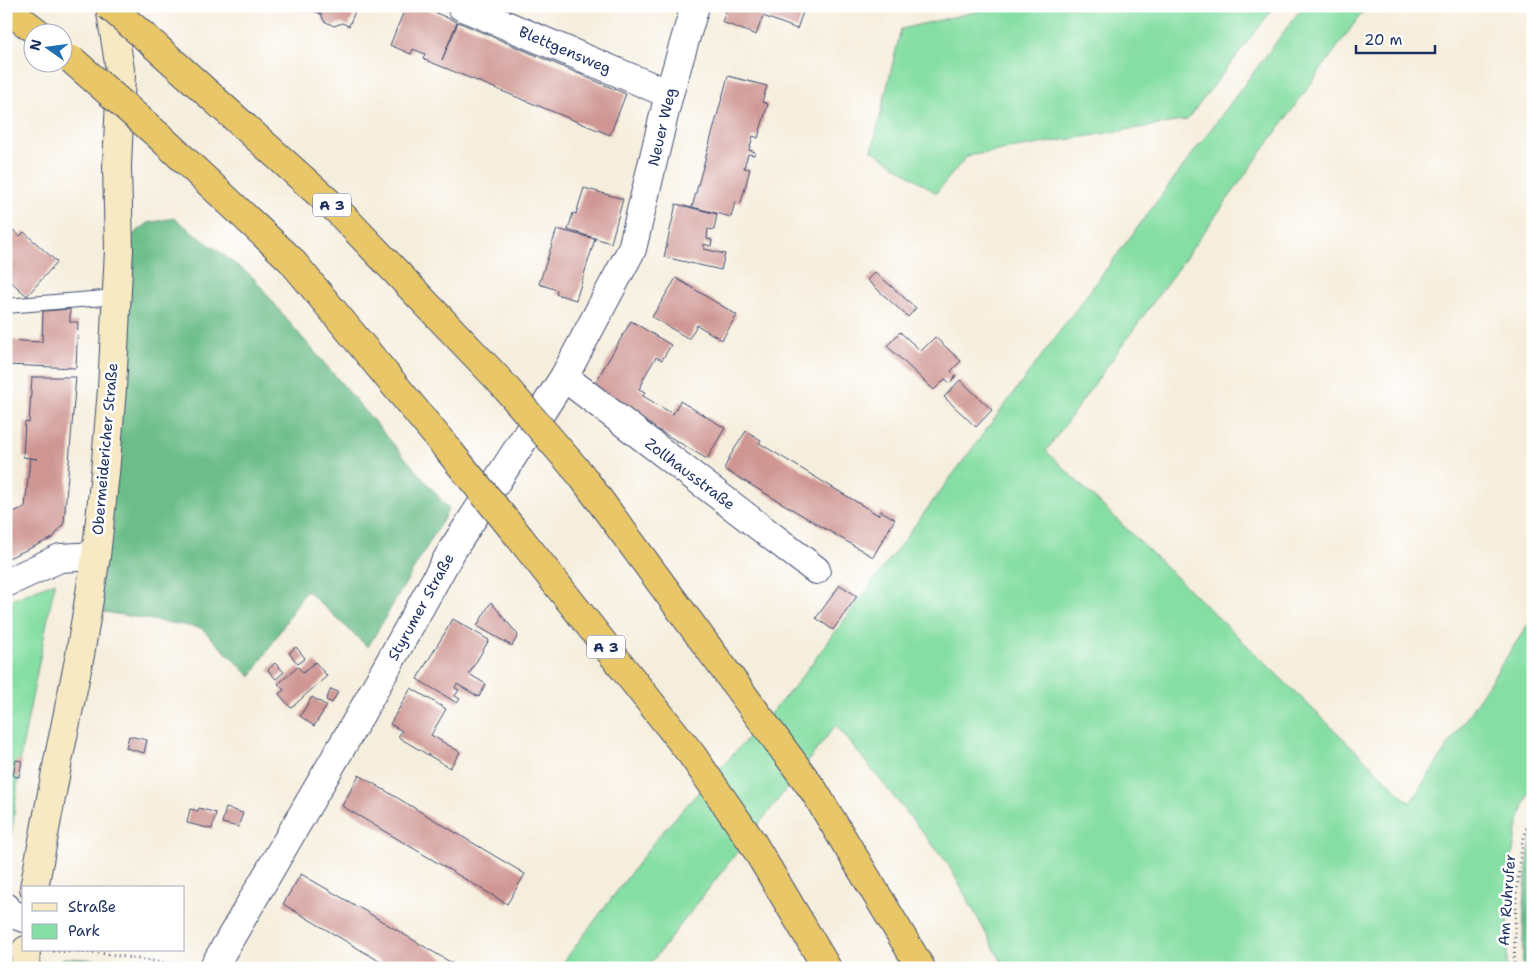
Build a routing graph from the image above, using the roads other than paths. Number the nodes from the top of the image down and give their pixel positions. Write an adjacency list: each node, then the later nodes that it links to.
1 (109, 6): 9 (main road, Obermeidericher Straße); 22 (highway, A 3, bridge)
2 (461, 6): 7 (street, Blettgensweg)
3 (694, 6): 7 (street, Neuer Weg)
4 (6, 8): 5 (highway)
5 (24, 22)
6 (72, 60): 21 (highway, A 3, bridge)
7 (669, 94): 8 (street, Neuer Weg)
8 (632, 249): 11 (street, Styrumer Straße)
9 (116, 297): 10 (lane); 12 (main road, Obermeidericher Straße)
10 (6, 306)
11 (564, 377): 13 (street, Zollhausstraße); 20 (street, Styrumer Straße)
12 (96, 556): 14 (street); 15 (main road, Obermeidericher Straße)
13 (816, 570)
14 (6, 583)
15 (34, 886)
16 (6, 907): 17 (street)
17 (22, 917)
18 (35, 952): 19 (main road)
19 (25, 968)
20 (213, 968)
21 (828, 968)
22 (922, 968)

